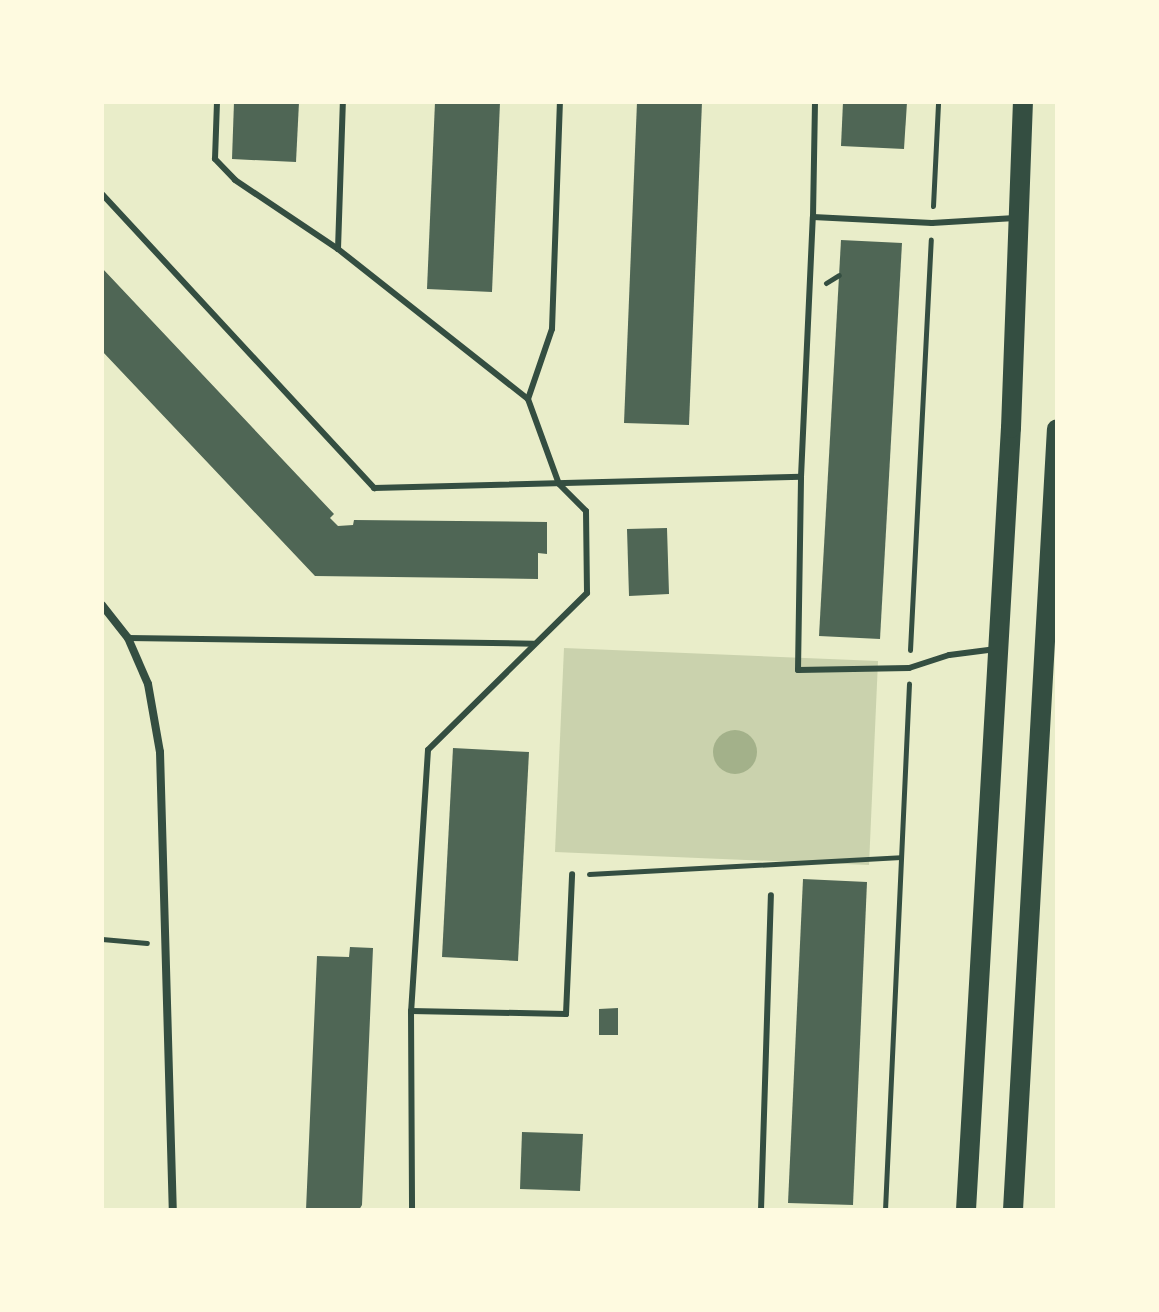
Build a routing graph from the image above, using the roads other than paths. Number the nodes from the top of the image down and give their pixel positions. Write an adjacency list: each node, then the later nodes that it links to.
1 (217, 102): 9 (lane)
2 (343, 102): 9 (lane)
3 (560, 102): 10 (lane)
4 (815, 102): 7 (lane)
5 (1023, 102): 8 (main road)
6 (102, 194): 13 (lane)
7 (813, 217): 8 (lane); 12 (lane)
8 (1018, 217): 17 (main road)
9 (338, 249): 10 (lane)
10 (528, 399): 13 (lane)
11 (1057, 429): 25 (main road)
12 (801, 477): 13 (lane); 17 (lane)
13 (559, 484): 16 (lane)
14 (102, 605): 15 (street)
15 (128, 638): 16 (lane); 21 (street)
16 (534, 644): 20 (lane)
17 (997, 649): 24 (main road)
18 (572, 874): 20 (lane)
19 (771, 895): 23 (lane)
20 (411, 1011): 22 (lane)
21 (173, 1210)
22 (412, 1210)
23 (761, 1210)
24 (966, 1210)
25 (1013, 1210)

